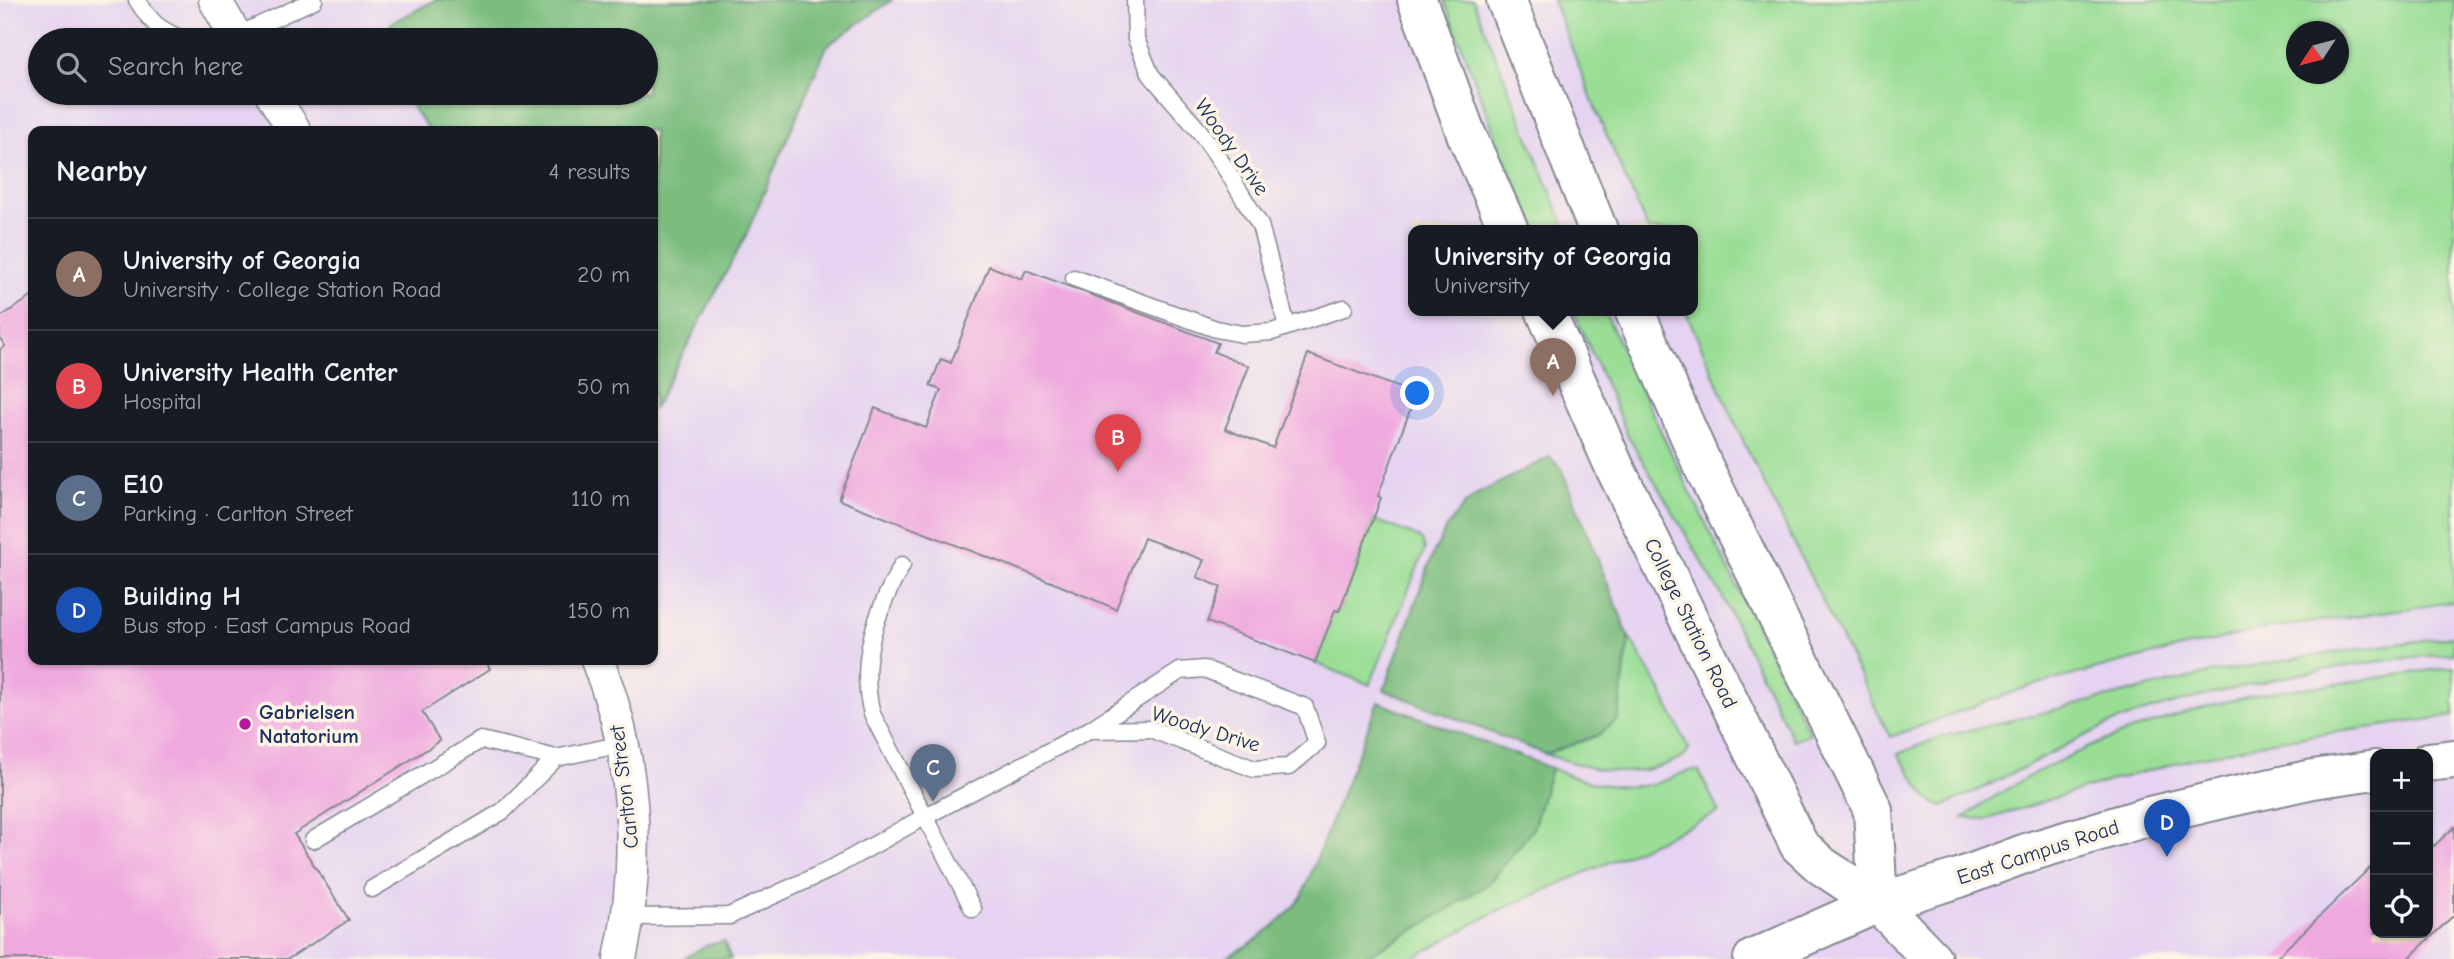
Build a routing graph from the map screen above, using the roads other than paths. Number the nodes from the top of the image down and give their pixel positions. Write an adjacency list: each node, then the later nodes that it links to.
1 (137, 0): 7 (lane)
2 (215, 0): 8 (street)
3 (314, 0): 9 (lane)
4 (1135, 0): 18 (lane, Woody Drive)
5 (1417, 0): 12 (main road)
6 (1506, 0): 13 (main road)
7 (158, 28)
8 (231, 28)
9 (257, 28)
10 (279, 105): 11 (street)
11 (292, 126)
12 (1507, 225)
13 (1596, 225)
14 (1074, 278): 18 (lane)
15 (1344, 308): 18 (lane)
16 (1548, 316): 30 (main road, College Station Road)
17 (1637, 316): 30 (main road)
18 (1287, 326)
19 (902, 565): 27 (lane)
20 (599, 665): 22 (street, Carlton Street)
21 (1089, 730): 21 (lane, Woody Drive); 27 (lane, Woody Drive)
22 (623, 744): 23 (lane); 32 (street, Carlton Street)
23 (556, 758): 28 (lane); 29 (lane)
24 (2454, 759): 25 (main road)
25 (2433, 761)
26 (2370, 771): 30 (main road, East Campus Road)
27 (924, 817): 31 (lane); 32 (lane, Woody Drive)
28 (313, 840)
29 (372, 889)
30 (1878, 903): 34 (main road, East Campus Road); 35 (main road, College Station Road)
31 (973, 909)
32 (629, 917): 33 (street, Carlton Street)
33 (621, 959)
34 (1753, 959)
35 (1932, 959)

